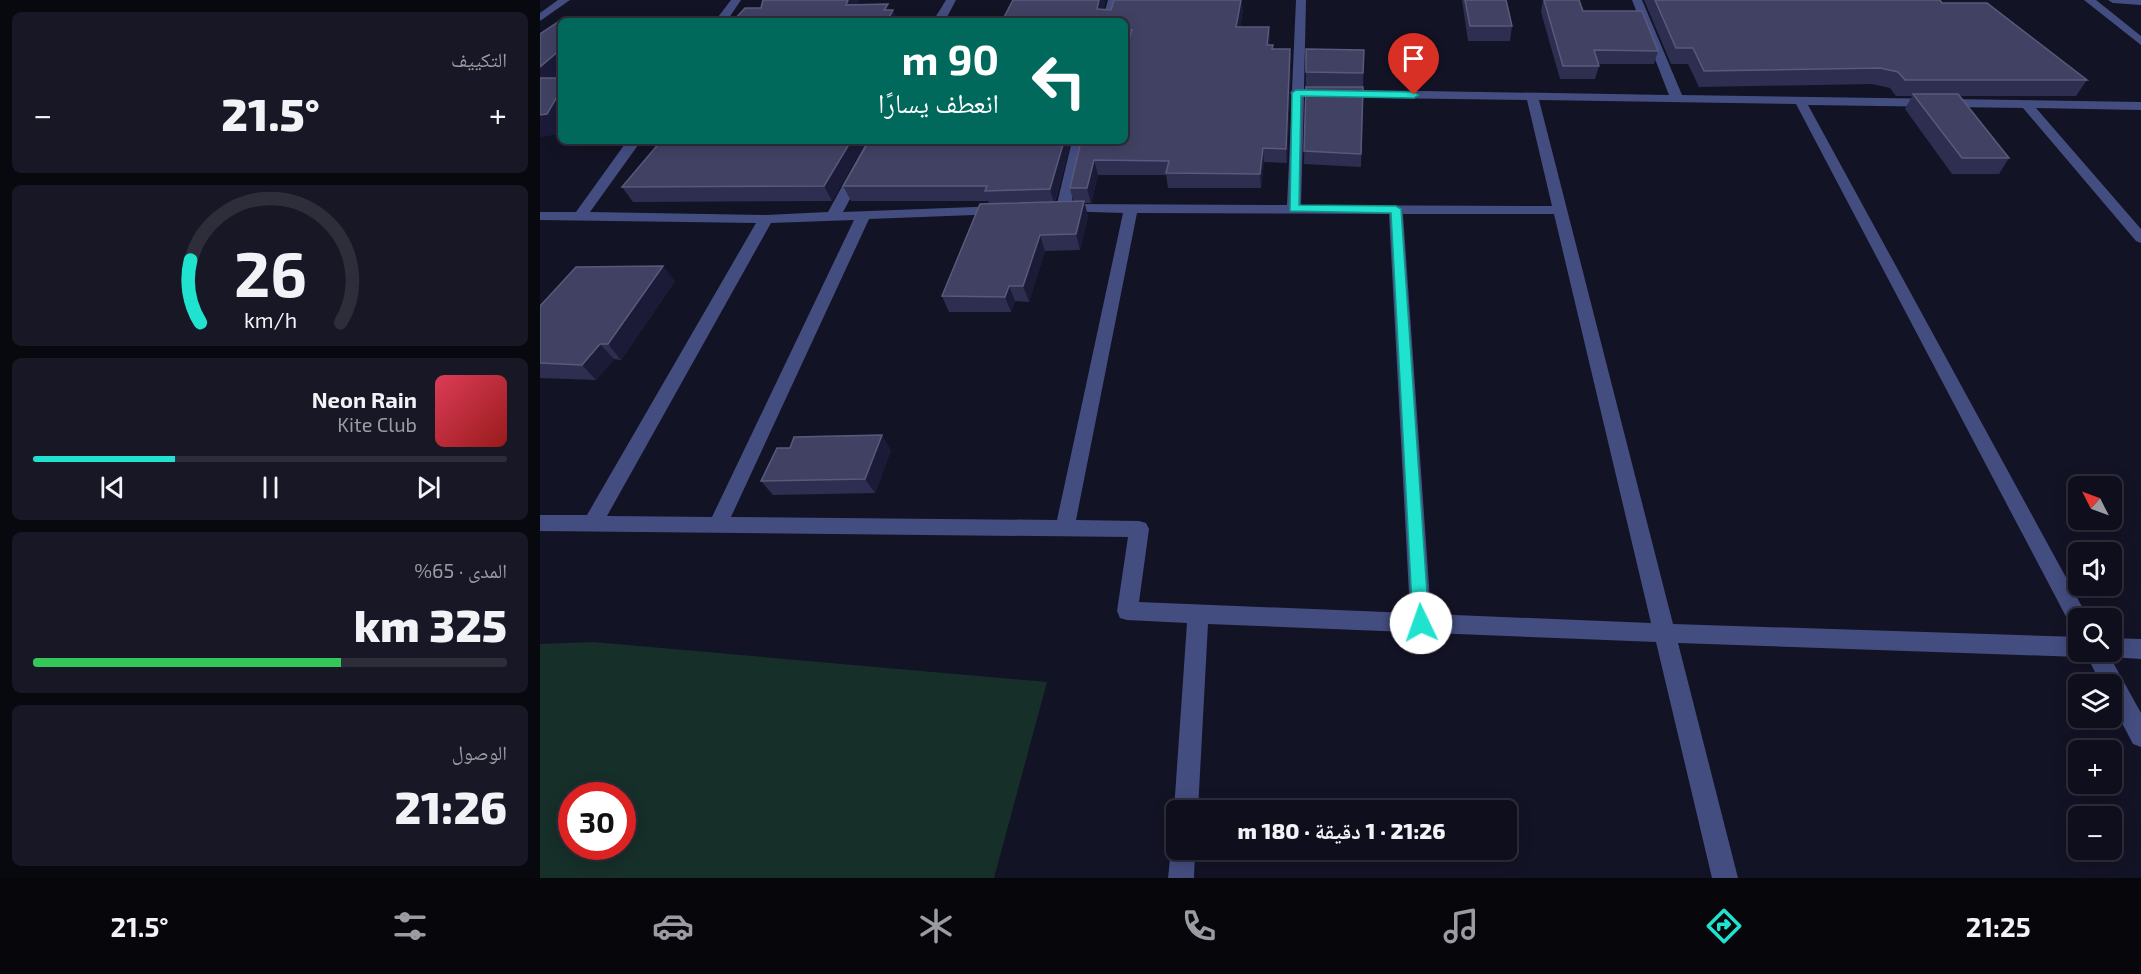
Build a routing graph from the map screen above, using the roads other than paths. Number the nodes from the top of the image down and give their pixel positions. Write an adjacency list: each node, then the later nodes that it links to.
1 (565, 0): 10 (street)
2 (736, 0): 11 (street)
3 (951, 0): 12 (street)
4 (1113, 0): 13 (street)
5 (1300, 0): 15 (street)
6 (1637, 0): 17 (street)
7 (2089, 0): 14 (street)
8 (2114, 0): 9 (street)
9 (2141, 2)
10 (540, 18)
11 (723, 18)
12 (941, 18)
13 (1109, 18)
14 (2141, 42)
15 (1296, 93): 16 (street); 25 (street)
16 (1532, 97): 17 (street); 28 (street)
17 (1677, 99): 18 (street)
18 (1800, 101): 19 (street); 39 (street)
19 (2026, 104): 20 (street); 34 (street)
20 (2141, 106)
21 (632, 144): 31 (street)
22 (872, 144): 32 (street)
23 (1078, 144): 24 (street)
24 (1131, 208): 25 (street); 38 (street)
25 (1294, 209): 26 (street)
26 (1396, 209): 28 (street); 41 (street)
27 (1016, 210): 29 (street)
28 (1560, 210): 42 (street)
29 (864, 215): 32 (street); 37 (street)
30 (540, 216): 31 (street)
31 (580, 216): 33 (street)
32 (833, 216): 33 (street)
33 (766, 219): 36 (street)
34 (2141, 238)
35 (540, 523): 36 (street)
36 (593, 523): 37 (street)
37 (718, 525): 38 (street)
38 (1065, 527): 40 (street)
39 (2072, 608)
40 (1198, 615): 41 (street); 48 (street)
41 (1421, 623): 42 (street)
42 (1665, 633): 43 (street); 51 (street)
43 (2068, 647)
44 (2122, 648): 45 (street)
45 (2141, 649)
46 (2101, 662): 47 (street)
47 (2141, 736)
48 (1187, 800)
49 (1182, 860): 50 (street)
50 (1181, 878)
51 (1725, 878)

